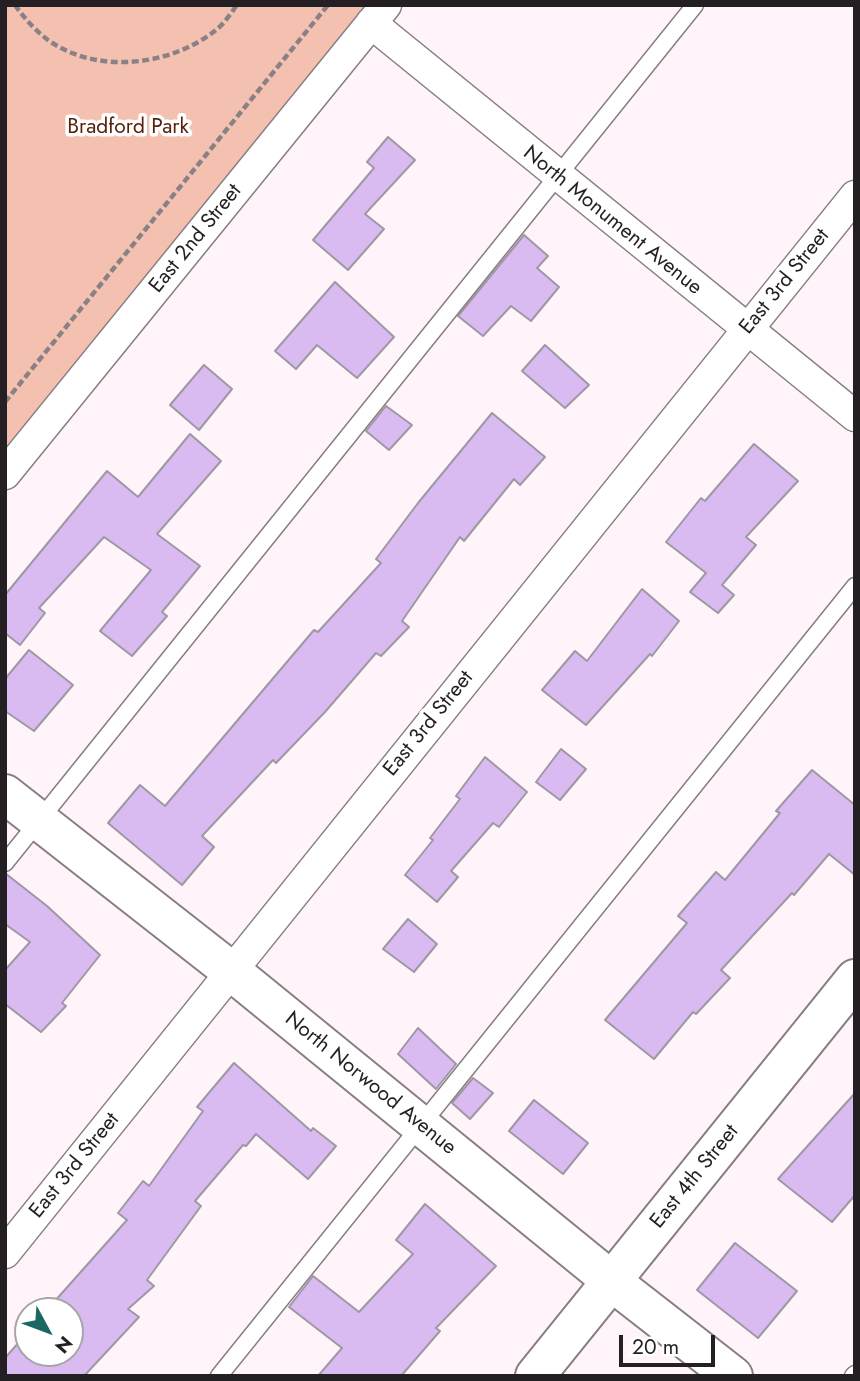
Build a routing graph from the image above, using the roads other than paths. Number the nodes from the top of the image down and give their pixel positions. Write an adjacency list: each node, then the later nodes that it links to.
1 (695, 5): 3 (lane)
2 (378, 14): 3 (street, North Monument Avenue); 7 (street, East 2nd Street)
3 (557, 176): 5 (street, North Monument Avenue); 10 (lane)
4 (855, 196): 5 (street, East 3rd Street)
5 (746, 330): 6 (street, North Monument Avenue); 12 (street, East 3rd Street)
6 (855, 416)
7 (5, 474)
8 (855, 586): 14 (lane)
9 (5, 794): 10 (street, North Norwood Avenue)
10 (38, 821): 11 (lane); 12 (street, North Norwood Avenue)
11 (5, 863)
12 (231, 971): 14 (street, North Norwood Avenue); 15 (street, East 3rd Street)
13 (855, 979): 16 (street, East 4th Street)
14 (421, 1126): 16 (street, North Norwood Avenue); 17 (lane)
15 (5, 1253)
16 (611, 1281): 18 (street, East 4th Street); 19 (street, North Norwood Avenue)
17 (219, 1376)
18 (535, 1376)
19 (733, 1376)

